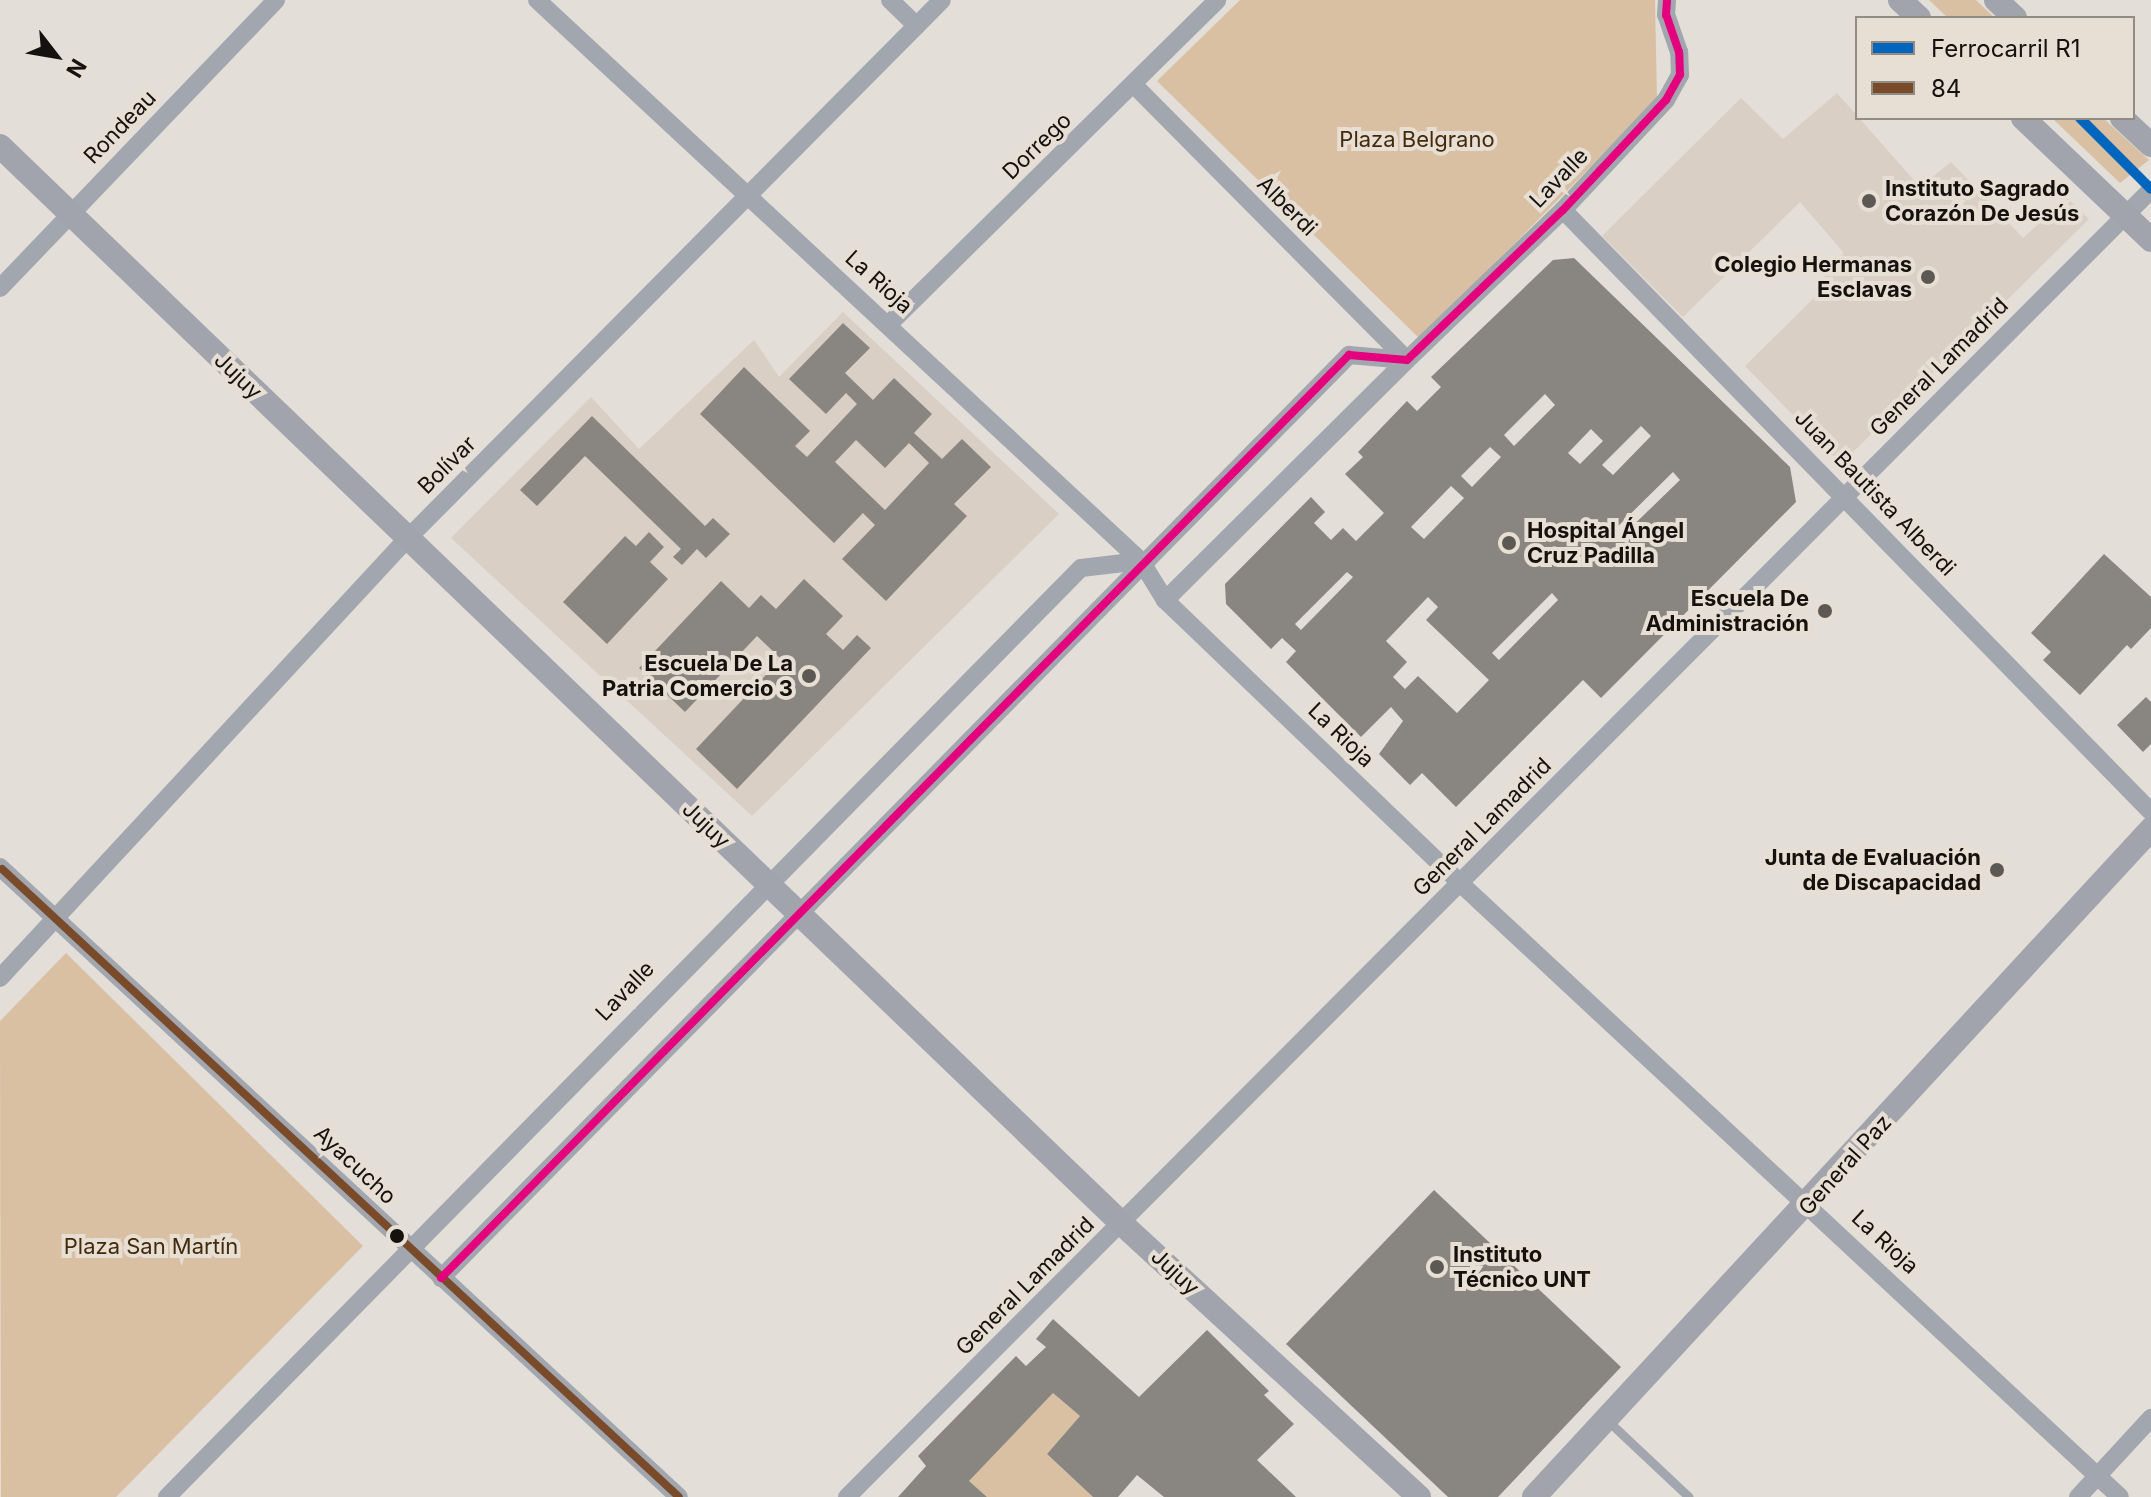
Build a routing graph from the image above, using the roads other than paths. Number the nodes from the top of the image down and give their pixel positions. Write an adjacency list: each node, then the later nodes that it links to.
1 (276, 0): 20 (street, Rondeau)
2 (537, 0): 18 (street, La Rioja)
3 (890, 0): 11 (street)
4 (942, 0): 11 (street, Bolívar)
5 (1217, 0): 12 (street, Dorrego)
6 (1667, 0): 19 (street, Lavalle)
7 (1900, 0): 9 (street)
8 (1996, 0): 10 (street)
9 (1917, 16)
10 (2013, 16)
11 (917, 26): 18 (street, Bolívar)
12 (1134, 85): 24 (street, Dorrego); 25 (street, Alberdi)
13 (2025, 120): 21 (street)
14 (2124, 120): 15 (street)
15 (2151, 145)
16 (0, 146): 20 (street, Jujuy)
17 (2151, 190): 21 (street, General Lamadrid)
18 (748, 197): 24 (street, La Rioja); 27 (street, Bolívar)
19 (1563, 210): 25 (street, Lavalle); 26 (street, Juan Bautista Alberdi)
20 (70, 214): 23 (street, Rondeau); 27 (street, Jujuy)
21 (2125, 216): 22 (street); 26 (street, General Lamadrid)
22 (2151, 240)
23 (0, 288)
24 (889, 324): 28 (street, La Rioja)
25 (1407, 360): 28 (street); 29 (street, Lavalle)
26 (1844, 495): 30 (street, Juan Bautista Alberdi); 34 (street, General Lamadrid)
27 (407, 539): 33 (street, Jujuy); 36 (street, Bolívar)
28 (1141, 561): 29 (street, La Rioja); 33 (street, Lavalle); 35 (street)
29 (1165, 600): 34 (street, La Rioja)
30 (2151, 812)
31 (2151, 829): 38 (street, General Paz)
32 (0, 867): 36 (street, Ayacucho)
33 (767, 882): 35 (street, Jujuy); 40 (street, Lavalle)
34 (1460, 883): 38 (street, La Rioja); 39 (street, General Lamadrid)
35 (799, 914): 39 (street, Jujuy); 41 (street)
36 (55, 919): 37 (street, Bolívar); 40 (street, Ayacucho)
37 (0, 978)
38 (1809, 1204): 43 (street, General Paz); 44 (street, La Rioja)
39 (1121, 1223): 47 (street, General Lamadrid); 48 (street, Jujuy)
40 (408, 1247): 41 (street, Ayacucho); 45 (street, Lavalle)
41 (441, 1278): 46 (street, Ayacucho)
42 (2151, 1418): 44 (street)
43 (1607, 1420): 49 (street, General Paz); 50 (lane)
44 (2098, 1475): 51 (street); 52 (street, La Rioja)
45 (167, 1497)
46 (679, 1497)
47 (847, 1497)
48 (1419, 1497)
49 (1534, 1497)
50 (1689, 1497)
51 (2078, 1497)
52 (2120, 1497)

